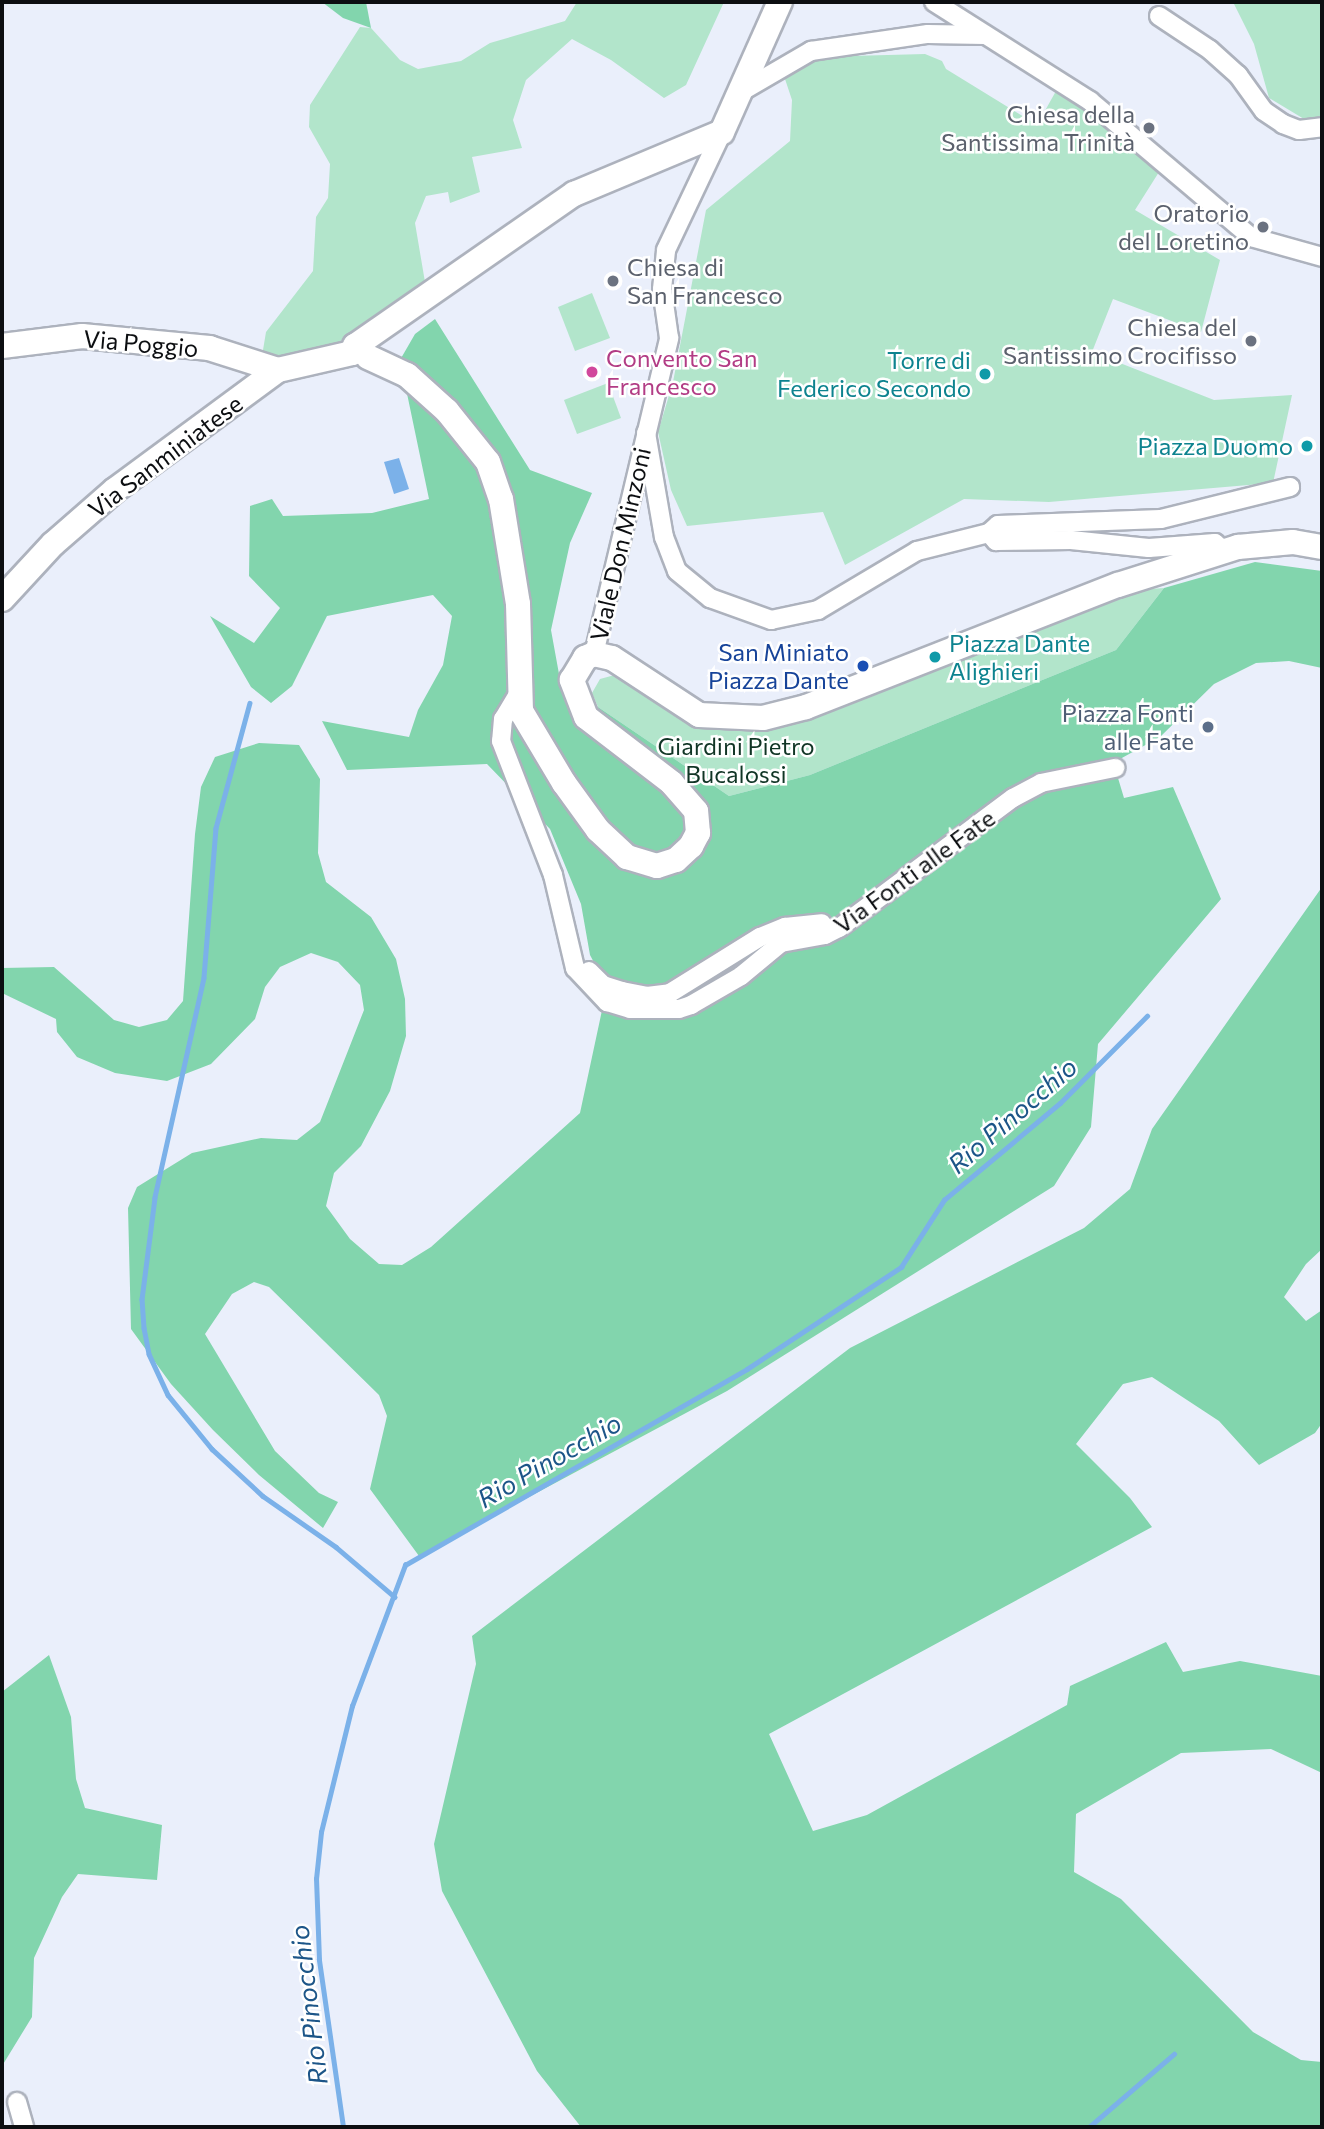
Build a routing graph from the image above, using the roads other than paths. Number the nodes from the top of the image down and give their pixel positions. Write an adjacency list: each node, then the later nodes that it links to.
1 (780, 2): 5 (main road)
2 (934, 2): 4 (street)
3 (1159, 16): 6 (street)
4 (988, 35): 5 (street); 8 (street)
5 (744, 90): 7 (main road)
6 (1322, 127)
7 (722, 132): 10 (main road); 12 (street)
8 (1322, 257)
9 (2, 346): 11 (main road, Via Poggio)
10 (361, 351): 11 (main road, Via Sanminiatese); 19 (main road)
11 (278, 370): 17 (main road, Via Sanminiatese)
12 (646, 433): 14 (street, Viale Don Minzoni); 18 (street, Viale Don Minzoni)
13 (1290, 487): 14 (street, Viale Don Minzoni)
14 (989, 533): 16 (street)
15 (1322, 547): 16 (main road)
16 (1224, 551): 18 (main road)
17 (2, 599)
18 (594, 654): 19 (main road)
19 (520, 691): 20 (street, Via Fonti alle Fate)
20 (1115, 768)
21 (18, 2102): 22 (street)
22 (24, 2127)

